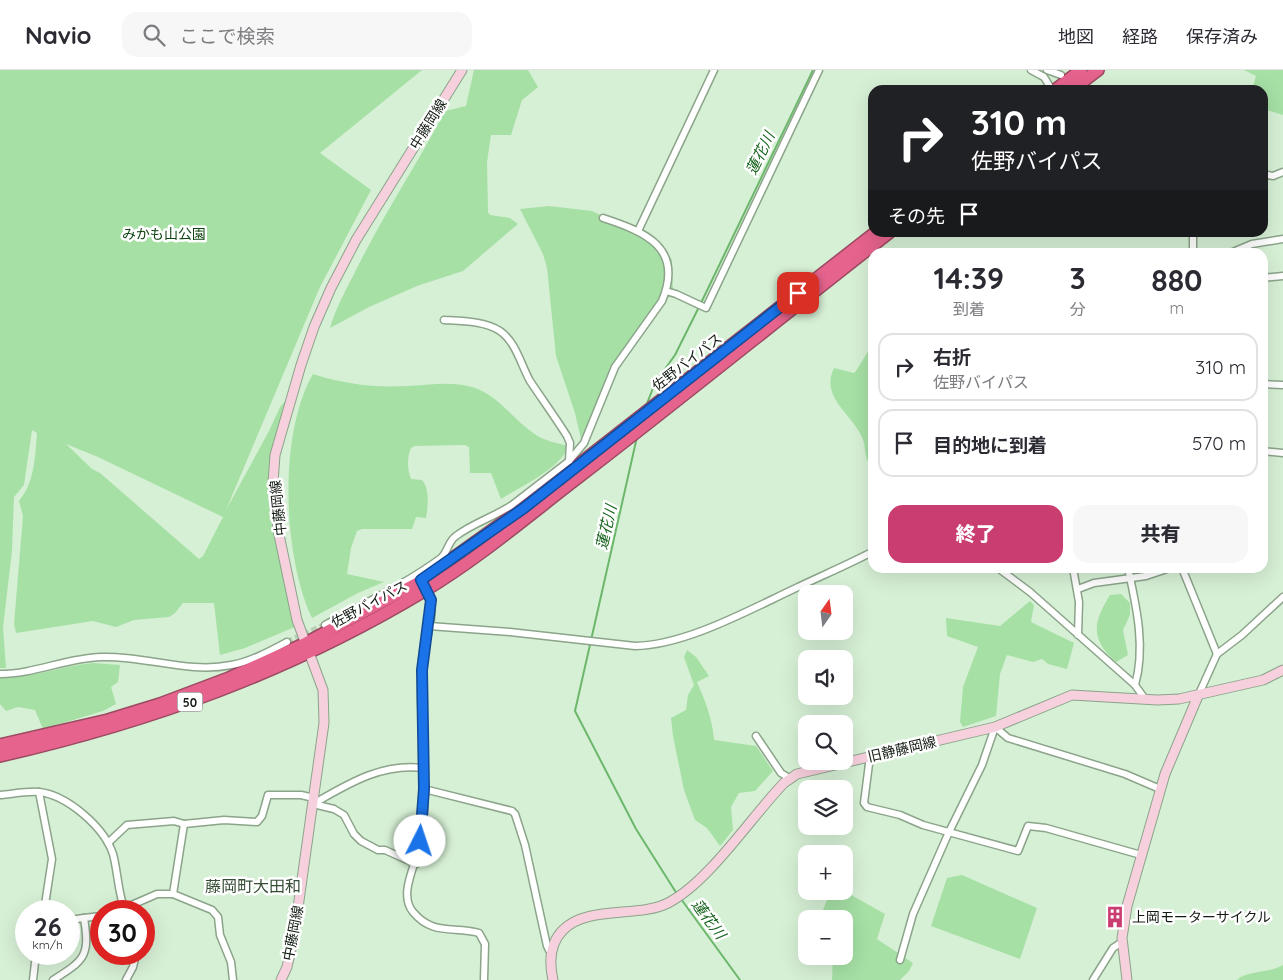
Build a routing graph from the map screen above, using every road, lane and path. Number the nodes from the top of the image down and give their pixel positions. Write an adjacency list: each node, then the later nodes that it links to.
1 (462, 70): 45 (street, 中藤岡線)
2 (714, 70): 15 (street)
3 (819, 70): 24 (street)
4 (1032, 70): 9 (street)
5 (1047, 70): 8 (street)
6 (1081, 70): 10 (highway)
7 (1098, 70): 11 (highway)
8 (1061, 75)
9 (1050, 85)
10 (1060, 85)
11 (1078, 85)
12 (1283, 172): 13 (street)
13 (1268, 175)
14 (603, 218): 15 (street)
15 (638, 231): 24 (street)
16 (870, 237): 38 (highway, 佐野バイパス / 50)
17 (884, 237): 19 (highway, 佐野バイパス / 50)
18 (1283, 239): 20 (street)
19 (870, 248)
20 (1242, 248)
21 (868, 249): 38 (highway, 佐野バイパス / 50)
22 (1283, 276): 23 (street)
23 (1268, 277)
24 (666, 291): 30 (street)
25 (444, 320): 30 (street)
26 (1268, 384): 27 (street)
27 (1283, 385)
28 (1268, 450): 29 (street)
29 (1283, 453)
30 (568, 461): 38 (street)
31 (868, 554): 42 (street)
32 (1005, 573): 43 (street)
33 (1074, 573): 39 (street)
34 (1129, 573): 37 (street)
35 (1152, 573): 37 (street)
36 (1184, 573): 46 (street)
37 (1130, 579): 39 (street); 49 (street)
38 (421, 581): 41 (street); 42 (street); 45 (highway, 佐野バイパス / 50)
39 (1078, 588): 43 (street)
40 (1283, 598): 46 (street)
41 (325, 625)
42 (429, 626): 57 (street)
43 (1078, 635): 49 (street)
44 (288, 642): 48 (street)
45 (306, 649): 54 (highway, 佐野バイパス / 50); 55 (highway, 佐野バイパス / 50); 63 (street, 中藤岡線)
46 (1217, 654): 50 (street)
47 (1283, 670): 50 (street, 旧静藤岡線)
48 (0, 674)
49 (1135, 684): 51 (street)
50 (1198, 696): 51 (street, 旧静藤岡線); 60 (street)
51 (1145, 699): 52 (street, 旧静藤岡線)
52 (995, 727): 56 (street, 旧静藤岡線); 60 (street); 65 (street)
53 (756, 736): 58 (street)
54 (0, 745)
55 (0, 756)
56 (870, 756): 58 (street, 旧静藤岡線); 65 (street)
57 (423, 768): 59 (street); 63 (street)
58 (789, 778): 77 (street)
59 (424, 789): 68 (street); 77 (street)
60 (1160, 789): 67 (street)
61 (38, 792): 62 (street); 66 (street); 70 (street)
62 (0, 795)
63 (314, 801): 64 (street); 68 (street); 85 (street, 中藤岡線)
64 (184, 824): 66 (street); 69 (street)
65 (949, 832): 67 (street); 78 (street)
66 (108, 843): 71 (street)
67 (1142, 855): 76 (street)
68 (416, 864): 86 (street)
69 (173, 894): 72 (street); 84 (street)
70 (46, 900)
71 (120, 900)
72 (145, 900)
73 (90, 917): 74 (street)
74 (84, 918): 75 (street); 82 (street)
75 (80, 919)
76 (1122, 942): 88 (street); 89 (street)
77 (551, 954): 87 (street)
78 (900, 960)
79 (35, 965): 81 (street)
80 (132, 965): 83 (street)
81 (33, 980)
82 (53, 980)
83 (126, 980)
84 (233, 980)
85 (280, 980)
86 (484, 980)
87 (553, 980)
88 (1093, 980)
89 (1127, 980)

